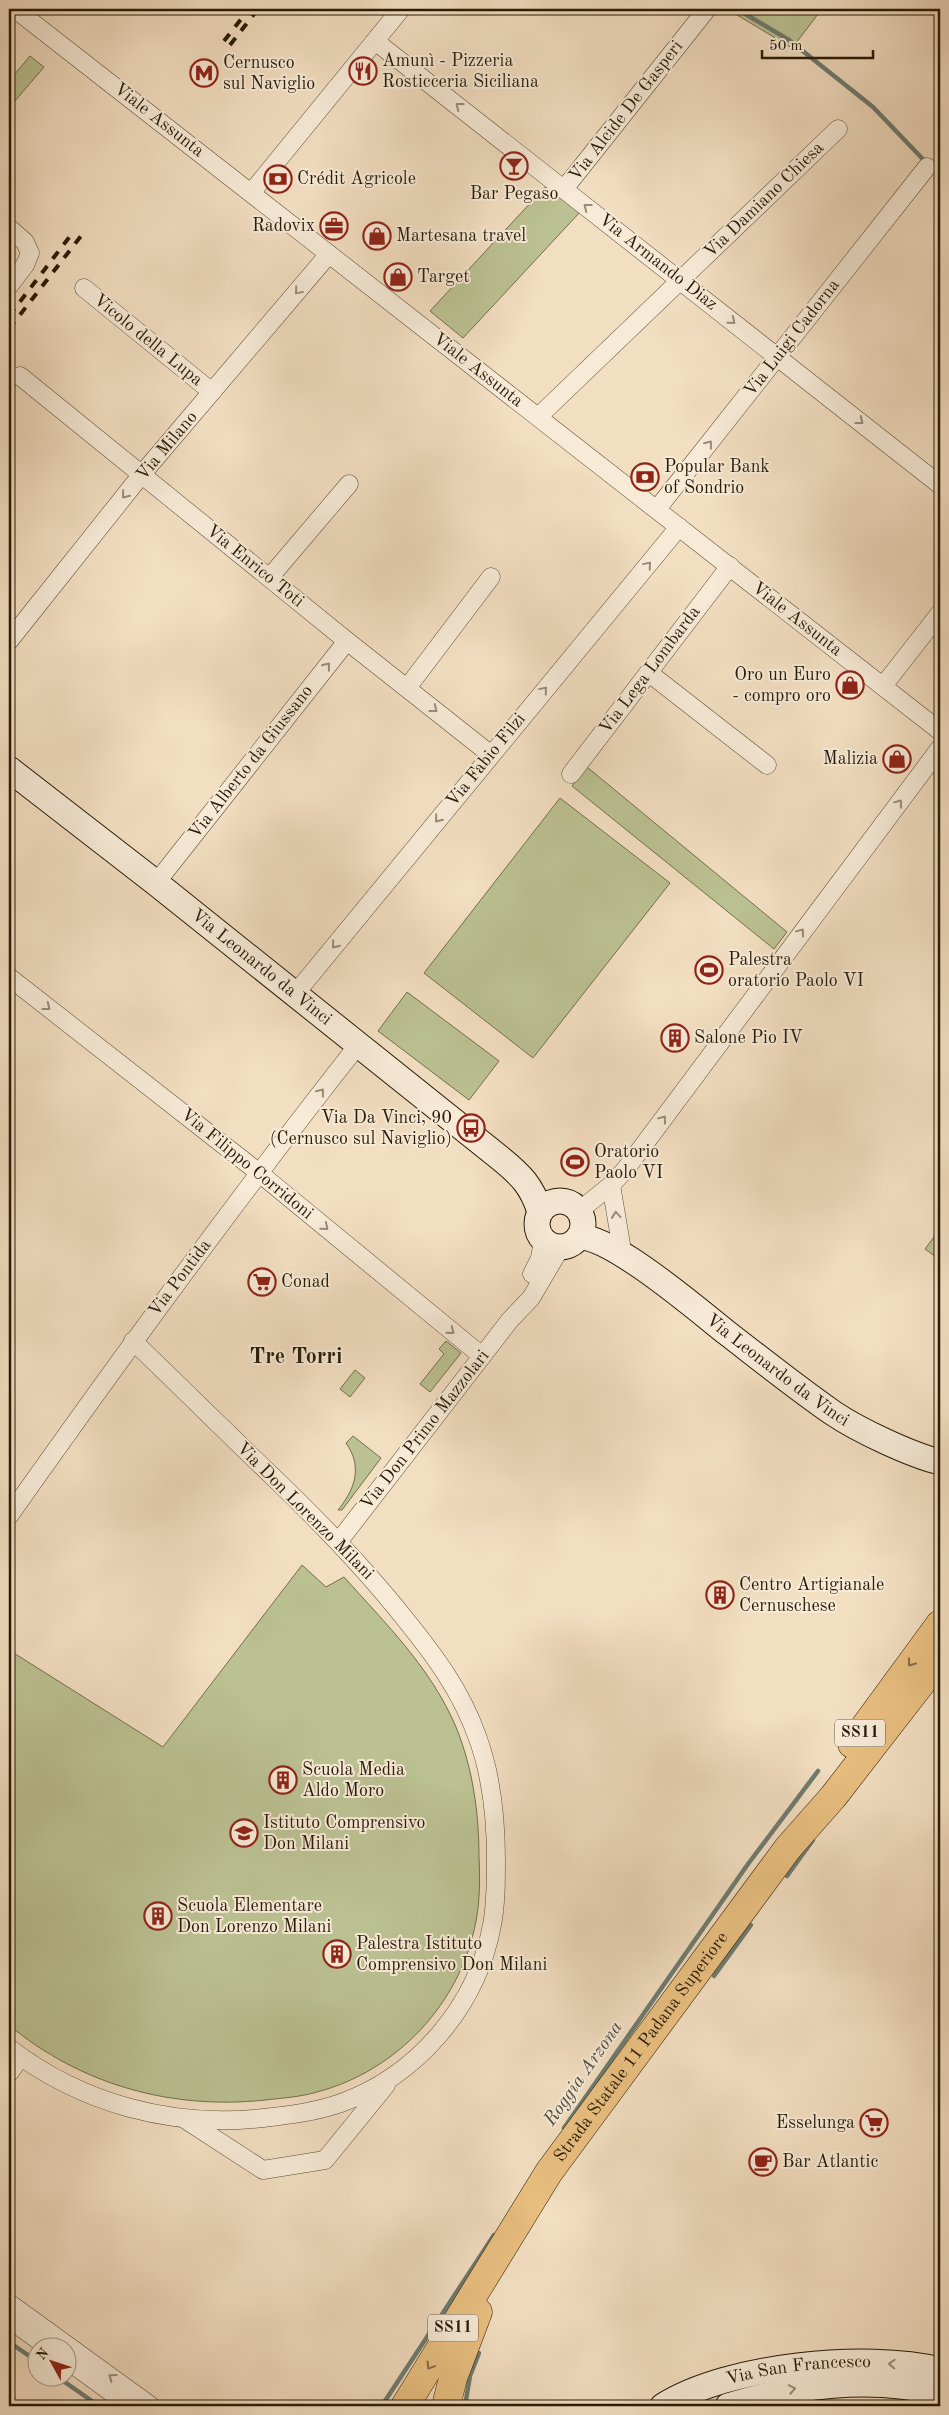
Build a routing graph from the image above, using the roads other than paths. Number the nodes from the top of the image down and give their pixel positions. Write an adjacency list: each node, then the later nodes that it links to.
1 (16, 9): 8 (street, Viale Assunta)
2 (401, 9): 4 (street)
3 (707, 9): 7 (street, Via Alcide De Gasperi)
4 (375, 41): 7 (street, Via Armando Diaz, one-way to 4); 8 (street)
5 (838, 128): 11 (street, Via Damiano Chiesa)
6 (927, 167): 14 (street, Via Luigi Cadorna)
7 (564, 189): 11 (street, Via Armando Diaz, one-way to 7)
8 (251, 193): 10 (street, Viale Assunta)
9 (9, 228): 12 (street)
10 (329, 254): 16 (street, Via Milano, one-way to 16); 17 (street, Viale Assunta)
11 (680, 280): 14 (street, Via Armando Diaz, one-way to 14); 17 (street, Via Damiano Chiesa)
12 (9, 286)
13 (84, 288): 16 (street, Vicolo della Lupa)
14 (778, 357): 20 (street, Via Armando Diaz, one-way to 20); 21 (street, Via Luigi Cadorna, one-way to 14)
15 (20, 376): 18 (street, Via Enrico Toti)
16 (212, 392): 18 (street, Via Milano)
17 (538, 416): 21 (street, Viale Assunta)
18 (142, 474): 24 (street, Via Enrico Toti); 27 (street, Via Milano, one-way to 27)
19 (349, 484): 24 (street)
20 (940, 485)
21 (657, 509): 22 (street, Viale Assunta)
22 (679, 527): 23 (street, Viale Assunta); 34 (street, Via Fabio Filzi, one-way to 22)
23 (730, 566): 29 (street, Via Lega Lombarda); 30 (street, Viale Assunta)
24 (270, 577): 28 (street, Via Enrico Toti)
25 (492, 577): 31 (street)
26 (940, 613): 30 (street)
27 (9, 641)
28 (350, 644): 31 (street, Via Enrico Toti); 38 (street, Via Alberto da Giussano, one-way to 28)
29 (648, 673): 35 (street); 37 (street, Via Lega Lombarda)
30 (883, 686): 32 (street, Viale Assunta)
31 (407, 688): 34 (street, Via Enrico Toti, one-way to 34)
32 (940, 731)
33 (940, 748): 44 (street, one-way to 33)
34 (490, 754): 40 (street, Via Fabio Filzi, one-way to 40)
35 (768, 764)
36 (9, 768): 38 (street, Via Leonardo da Vinci)
37 (571, 774)
38 (156, 883): 40 (street, Via Leonardo da Vinci)
39 (9, 977): 43 (street, Via Filippo Corridoni, one-way to 43)
40 (295, 994): 41 (street, Via Leonardo da Vinci)
41 (358, 1045): 42 (street, Via Leonardo da Vinci); 43 (street, Via Pontida, one-way to 41)
42 (513, 1169): 45 (street, Via Leonardo da Vinci); 45 (street, Via Leonardo da Vinci)
43 (258, 1172): 48 (street, Via Pontida); 49 (street, Via Filippo Corridoni, one-way to 49)
44 (611, 1185): 45 (street); 46 (street, one-way to 44)
45 (568, 1225): 46 (street, Via Leonardo da Vinci); 47 (street, Via Leonardo da Vinci); 49 (street, Via Don Primo Mazzolari)
46 (620, 1244): 47 (street, Via Leonardo da Vinci)
47 (642, 1267): 50 (street, Via Leonardo da Vinci)
48 (133, 1341): 51 (street, Via Pontida); 52 (street, Via Don Lorenzo Milani)
49 (482, 1356): 52 (street, Via Don Primo Mazzolari)
50 (935, 1464)
51 (9, 1516)
52 (338, 1540): 58 (street, Via Don Lorenzo Milani)
53 (940, 1624): 55 (main road, SS11, one-way to 55)
54 (940, 1659): 55 (main road, SS11)
55 (788, 1848): 60 (main road, Strada Statale 11 Padana Superiore / SS11)
56 (15, 2052): 57 (street); 59 (street, Via Don Lorenzo Milani)
57 (9, 2073)
58 (393, 2076): 59 (street, Via Don Lorenzo Milani); 59 (street, Via Don Lorenzo Milani)
59 (184, 2118)
60 (502, 2250): 69 (main road, Strada Statale 11 Padana Superiore / SS11, one-way to 69); 70 (main road, Strada Statale 11 Padana Superiore / SS11)
61 (9, 2303): 68 (street, one-way to 61)
62 (9, 2319): 63 (street)
63 (35, 2338)
64 (78, 2368): 67 (street)
65 (940, 2370): 71 (street, Via San Francesco, one-way to 71)
66 (940, 2393): 72 (street, Via San Francesco, one-way to 66)
67 (130, 2406)
68 (151, 2406)
69 (405, 2406)
70 (446, 2406)
71 (663, 2406)
72 (728, 2406)

